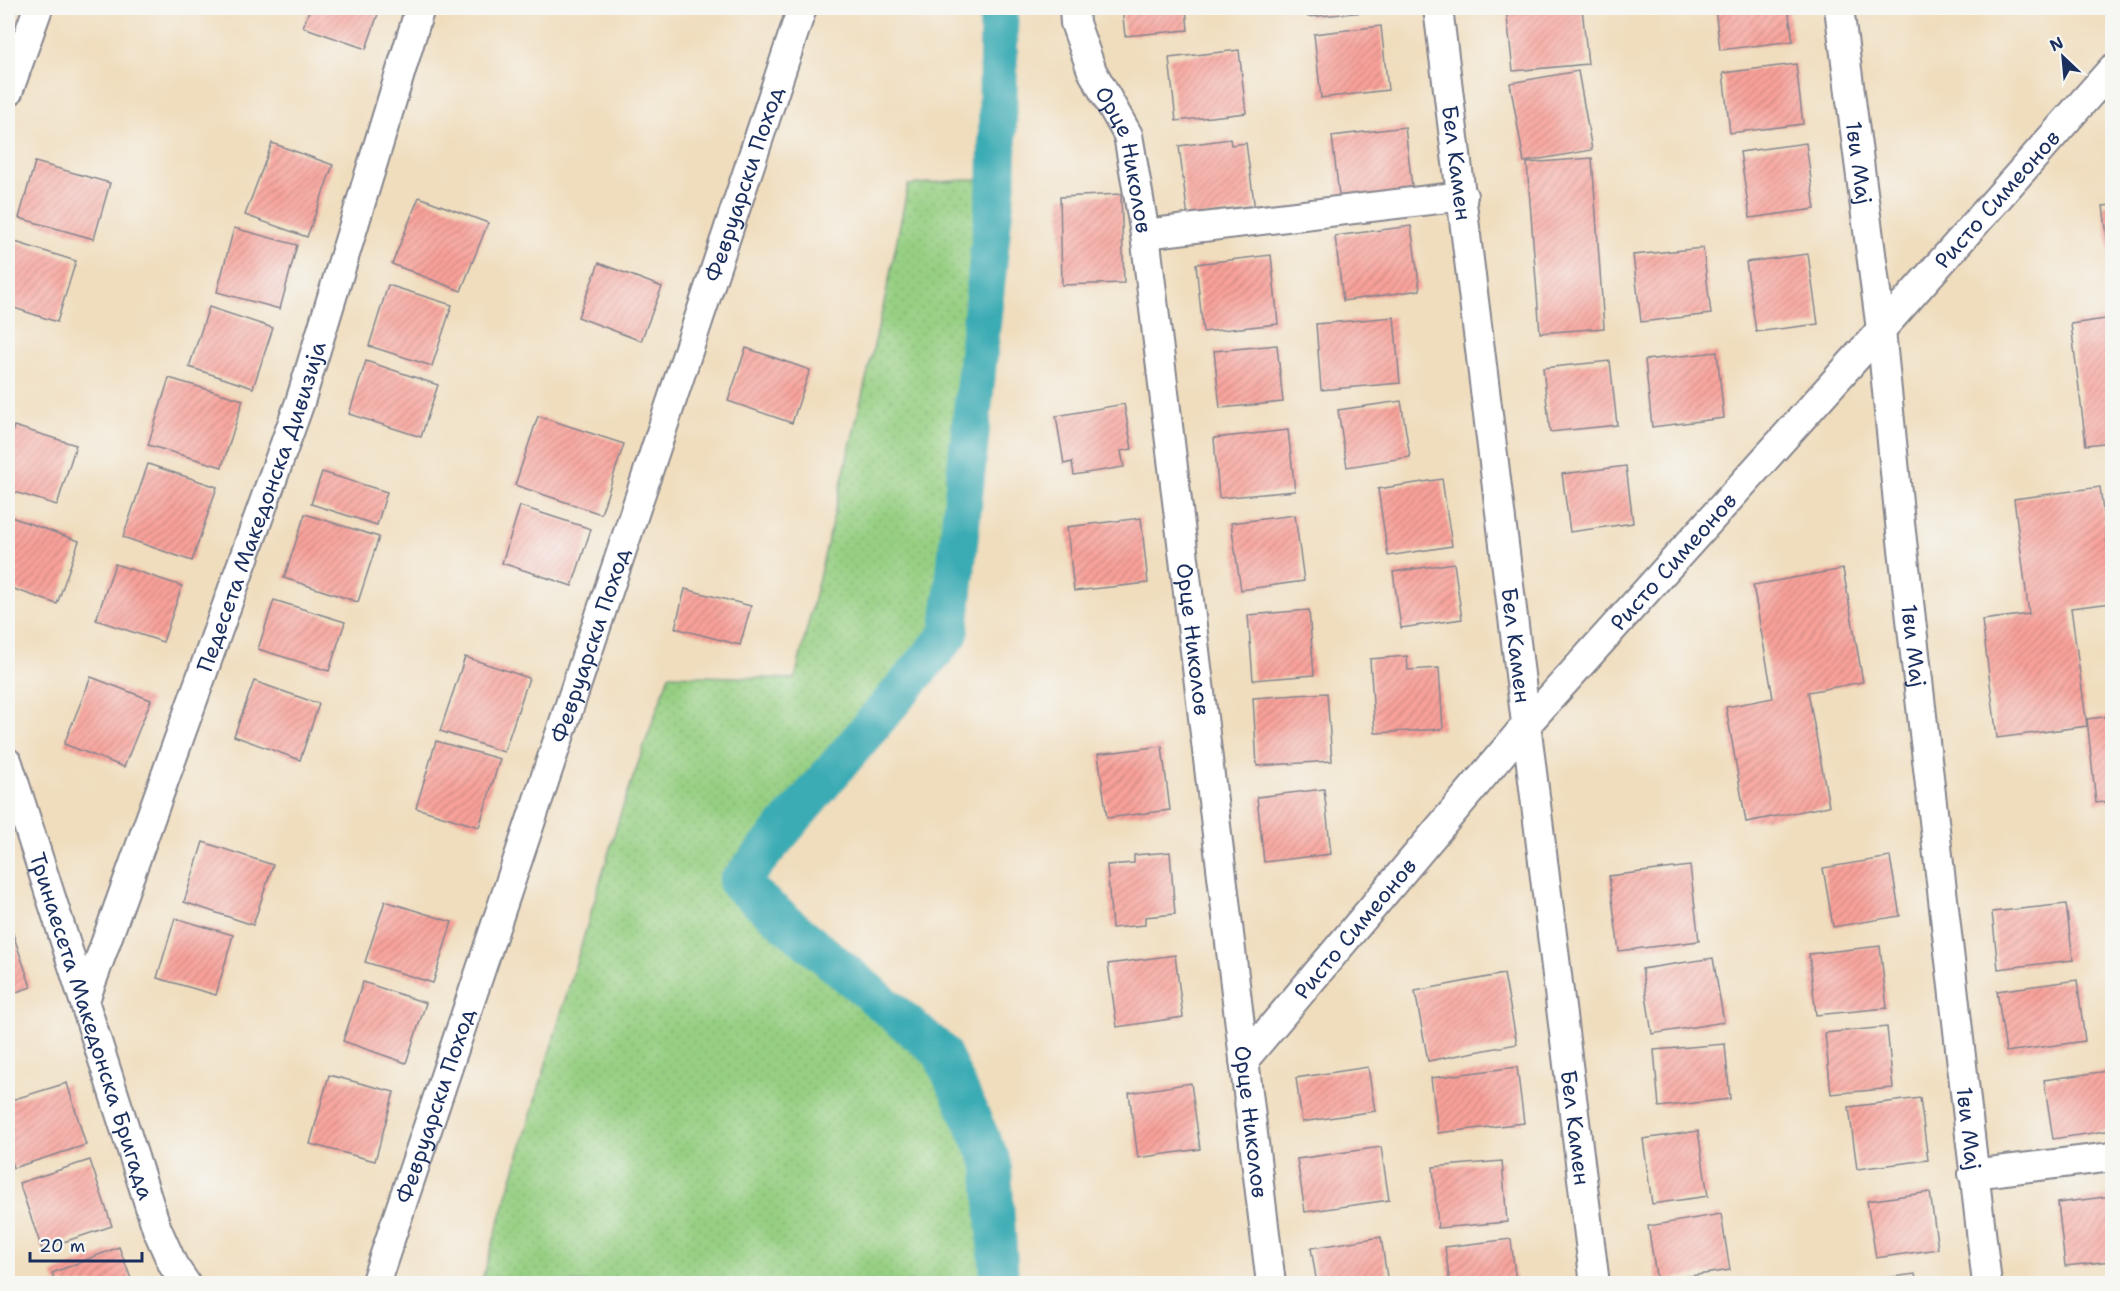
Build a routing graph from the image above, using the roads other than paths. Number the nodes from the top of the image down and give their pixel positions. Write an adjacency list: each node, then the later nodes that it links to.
1 (38, 8): 8 (street)
2 (420, 8): 14 (street, Педесета Македонска Дивизија)
3 (801, 8): 19 (street, Февруарски Поход)
4 (1074, 8): 10 (street, Орце Николов)
5 (1438, 8): 9 (street, Бел Камен)
6 (1839, 8): 11 (street, 1ви Мај)
7 (2112, 69): 11 (street, Ристо Симеонов)
8 (8, 92)
9 (1463, 196): 10 (street); 12 (street, Бел Камен)
10 (1145, 234): 15 (street, Орце Николов)
11 (1881, 330): 12 (street, Ристо Симеонов); 17 (street, 1ви Мај)
12 (1526, 724): 15 (street, Ристо Симеонов); 21 (street, Бел Камен)
13 (8, 764): 14 (street, Тринаесета Македонска Бригада)
14 (85, 1000): 18 (street, Тринаесета Македонска Бригада)
15 (1244, 1060): 20 (street, Орце Николов)
16 (2112, 1157): 17 (street)
17 (1973, 1174): 22 (street, 1ви Мај)
18 (186, 1284)
19 (375, 1284)
20 (1271, 1284)
21 (1595, 1284)
22 (1987, 1284)

